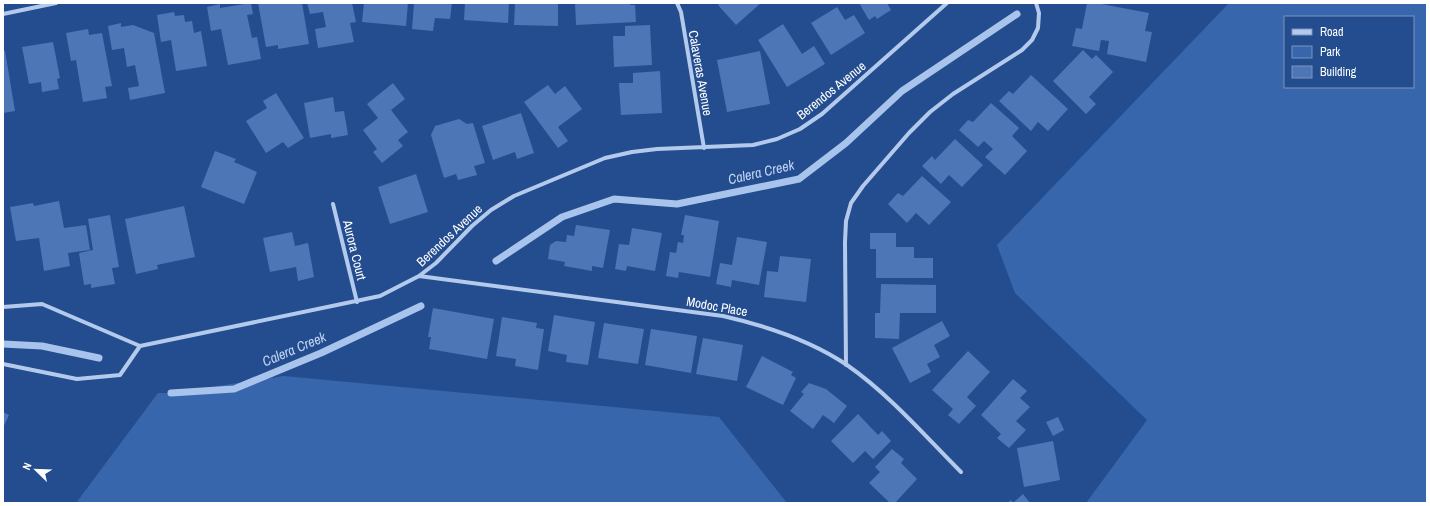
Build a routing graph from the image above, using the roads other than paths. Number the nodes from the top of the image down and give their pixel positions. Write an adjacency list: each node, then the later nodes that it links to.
1 (56, 3): 5 (street)
2 (677, 3): 6 (street, Calaveras Avenue)
3 (947, 3): 6 (street, Berendos Avenue)
4 (1036, 3): 13 (street)
5 (3, 14)
6 (704, 148): 8 (street, Berendos Avenue)
7 (333, 204): 9 (street, Aurora Court)
8 (419, 276): 9 (street, Berendos Avenue); 13 (street, Modoc Place)
9 (357, 302): 11 (street, Berendos Avenue)
10 (3, 307): 11 (street)
11 (140, 346): 12 (street)
12 (3, 364)
13 (846, 365): 14 (street, Modoc Place)
14 (961, 472)

